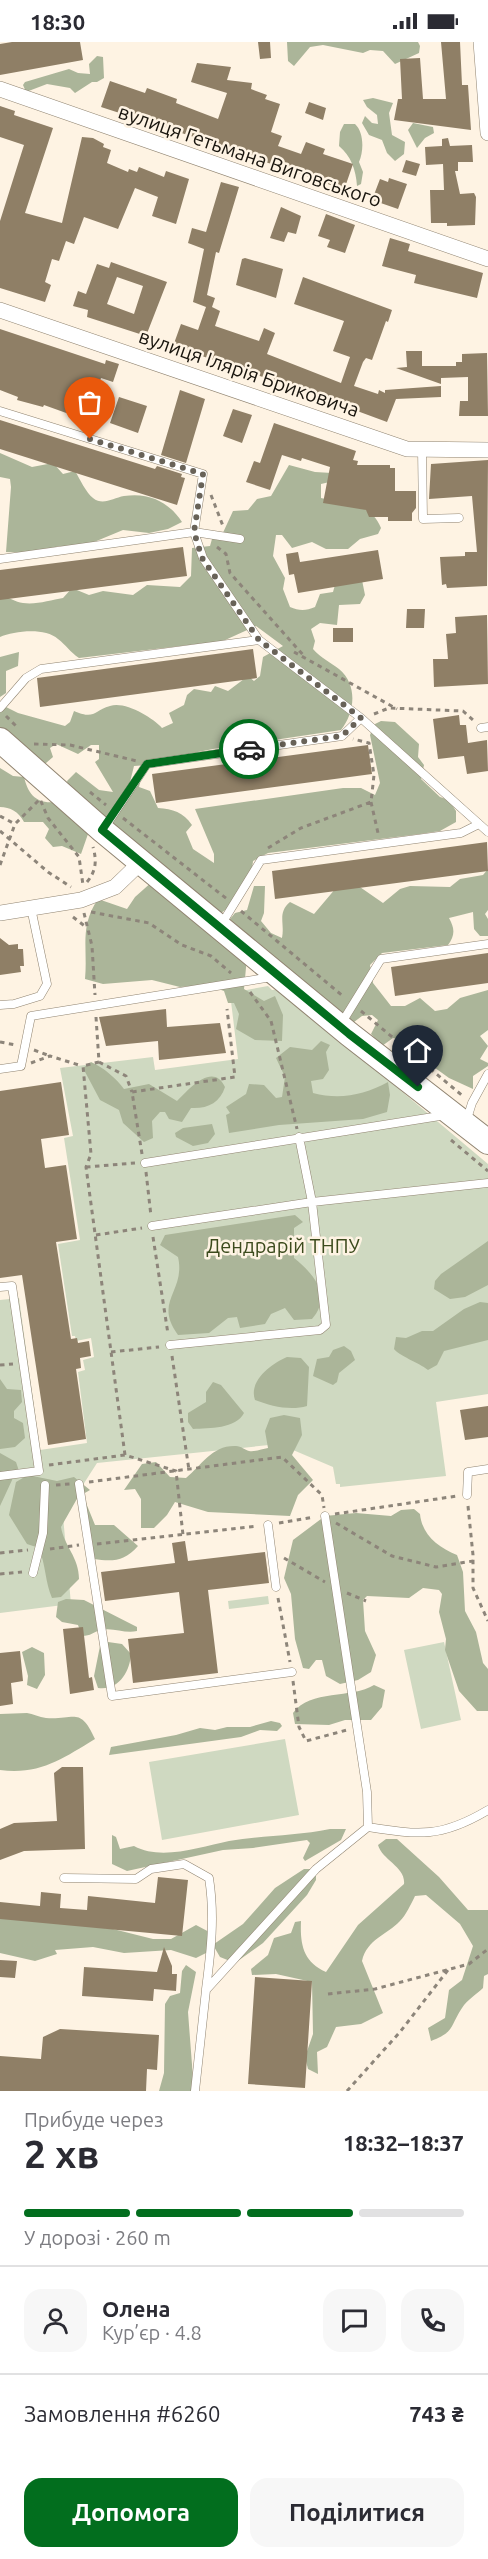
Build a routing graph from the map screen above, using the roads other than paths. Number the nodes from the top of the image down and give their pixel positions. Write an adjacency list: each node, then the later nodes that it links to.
1 (483, 43): 3 (street)
2 (0, 89): 4 (street, вулиця Гетьмана Виговського)
3 (488, 133)
4 (488, 260)
5 (0, 310): 7 (street, вулиця Ілярія Бриковича)
6 (0, 411): 10 (lane)
7 (422, 449): 8 (street, вулиця Ілярія Бриковича); 9 (lane)
8 (488, 450)
9 (459, 518)
10 (194, 532): 11 (lane); 12 (lane); 13 (lane)
11 (240, 539)
12 (0, 559)
13 (259, 640): 14 (lane); 15 (lane)
14 (0, 708)
15 (361, 718): 17 (lane); 19 (lane)
16 (0, 740): 19 (main road)
17 (479, 824): 18 (lane); 23 (lane)
18 (488, 832)
19 (95, 835): 20 (main road)
20 (141, 862): 21 (street); 23 (main road)
21 (32, 908): 22 (street); 26 (lane)
22 (0, 913)
23 (221, 926): 25 (main road)
24 (488, 944): 27 (lane)
25 (278, 976): 27 (main road); 28 (lane)
26 (0, 1005)
27 (340, 1026): 30 (main road)
28 (0, 1069)
29 (488, 1074): 30 (lane)
30 (459, 1119): 31 (lane); 32 (main road)
31 (299, 1137): 33 (lane); 35 (lane)
32 (488, 1142)
33 (145, 1163)
34 (488, 1182): 35 (lane)
35 (312, 1202): 36 (lane); 38 (lane)
36 (152, 1226)
37 (0, 1287): 40 (lane)
38 (170, 1345)
39 (488, 1469): 43 (lane)
40 (0, 1476)
41 (79, 1484): 48 (lane)
42 (45, 1485): 46 (lane)
43 (468, 1498)
44 (325, 1516): 50 (lane)
45 (268, 1525): 47 (lane)
46 (33, 1572)
47 (276, 1587)
48 (292, 1672)
49 (488, 1810): 50 (lane)
50 (368, 1827): 52 (lane)
51 (64, 1878): 52 (lane)
52 (206, 1990): 53 (lane)
53 (195, 2091)

